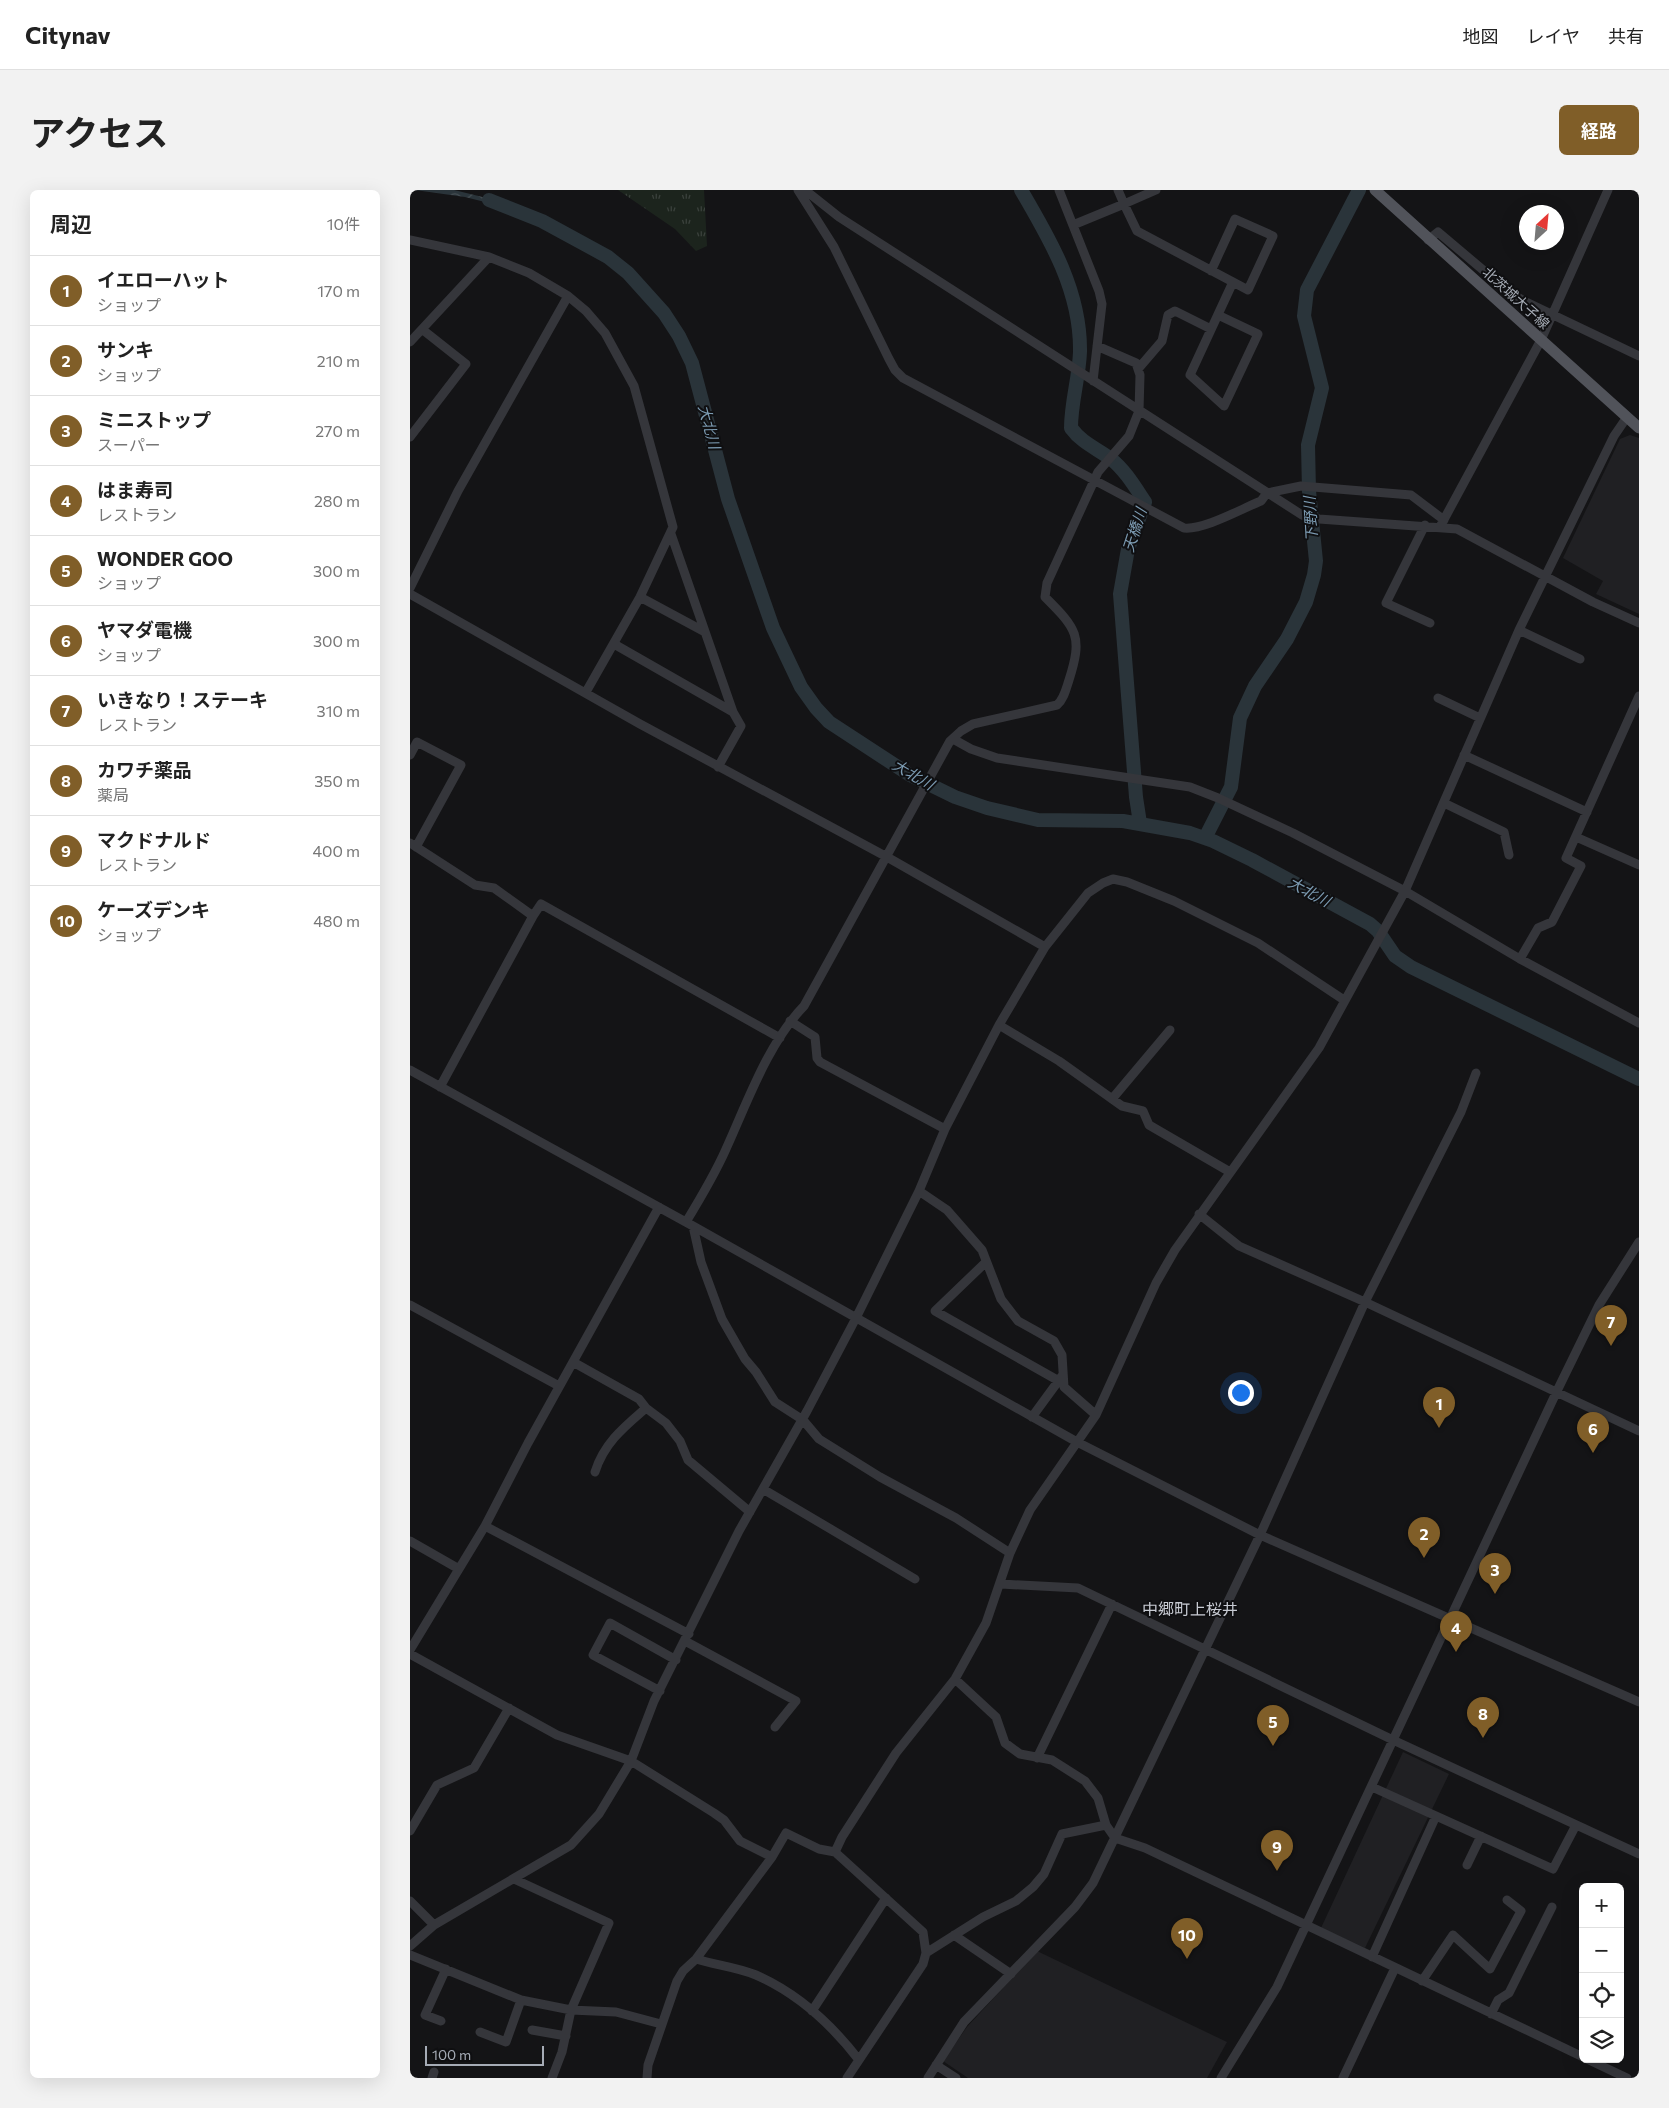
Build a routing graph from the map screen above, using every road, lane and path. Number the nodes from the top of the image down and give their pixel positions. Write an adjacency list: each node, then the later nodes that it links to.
1 (798, 190): 30 (street)
2 (805, 190): 25 (street)
3 (1059, 190): 9 (street)
4 (1118, 190): 8 (street)
5 (1156, 190): 8 (street)
6 (1375, 190): 11 (main road, 北茨城大子線)
7 (1608, 190): 17 (street)
8 (1124, 204): 9 (street); 13 (street)
9 (1073, 225): 22 (street)
10 (410, 240): 12 (street)
11 (1428, 240): 17 (street); 20 (main road, 北茨城大子線)
12 (489, 257): 15 (street); 19 (street)
13 (1211, 271): 14 (street); 14 (street)
14 (1233, 282): 16 (street)
15 (568, 296): 34 (street); 36 (street)
16 (1218, 315): 18 (street); 18 (street)
17 (1552, 316): 20 (street); 23 (street)
18 (1211, 329): 24 (street)
19 (423, 330): 21 (street); 29 (street)
20 (1541, 340): 27 (main road, 北茨城大子線); 32 (street)
21 (410, 342)
22 (1097, 346): 24 (street); 25 (street)
23 (1639, 356)
24 (1138, 368): 26 (street)
25 (1093, 381): 26 (street)
26 (1139, 411): 30 (street); 31 (street)
27 (1627, 417): 28 (main road, 北茨城大子線); 35 (street)
28 (1639, 428)
29 (410, 437)
30 (1093, 480): 31 (street); 50 (street)
31 (1267, 493): 32 (street); 33 (street)
32 (1442, 523): 33 (street); 35 (street)
33 (1424, 525): 39 (street)
34 (671, 534): 38 (street); 42 (street)
35 (1547, 576): 40 (street); 41 (street)
36 (410, 588)
37 (410, 594): 45 (street)
38 (640, 597): 42 (street); 43 (street)
39 (1430, 623)
40 (1639, 623)
41 (1519, 630): 44 (street); 49 (street)
42 (705, 632): 48 (street)
43 (614, 644): 45 (street); 48 (street)
44 (1580, 659)
45 (586, 692): 53 (street)
46 (1639, 696): 55 (street)
47 (1438, 698): 49 (street)
48 (733, 712): 53 (street)
49 (1480, 718): 52 (street)
50 (951, 740): 59 (street); 61 (street)
51 (410, 755): 57 (street)
52 (1464, 755): 54 (street); 55 (street)
53 (718, 766): 59 (street)
54 (1444, 803): 58 (street); 61 (street)
55 (1587, 812): 56 (street)
56 (1576, 837): 60 (street); 64 (street)
57 (413, 845): 62 (street)
58 (1509, 855)
59 (887, 857): 63 (street); 66 (street)
60 (1639, 865)
61 (1403, 894): 64 (street); 65 (street)
62 (532, 916): 70 (street); 73 (street)
63 (1045, 947): 65 (street); 67 (street)
64 (1520, 959): 68 (street)
65 (1346, 996): 76 (street)
66 (790, 1021): 70 (street); 75 (street)
67 (999, 1024): 74 (street); 75 (street)
68 (1639, 1024)
69 (1170, 1030): 74 (street)
70 (780, 1038): 80 (street)
71 (410, 1070): 73 (street)
72 (1476, 1073): 83 (street)
73 (440, 1087): 78 (street)
74 (1112, 1099): 76 (street)
75 (946, 1129): 77 (street)
76 (1230, 1172): 79 (street)
77 (919, 1191): 82 (street); 85 (street)
78 (659, 1207): 80 (street); 86 (street)
79 (1199, 1214): 83 (street); 91 (street)
80 (689, 1224): 85 (street); 93 (street)
81 (1639, 1242): 89 (street)
82 (986, 1262): 87 (street); 87 (street)
83 (1365, 1302): 89 (street); 100 (street)
84 (410, 1305): 88 (street)
85 (856, 1318): 92 (street); 93 (street)
86 (573, 1362): 88 (street); 90 (street)
87 (1061, 1377): 91 (street); 92 (street)
88 (559, 1386): 99 (street)
89 (1556, 1393): 94 (street); 107 (street)
90 (646, 1408): 96 (street); 98 (street)
91 (1096, 1415): 95 (street)
92 (1032, 1417): 95 (street)
93 (802, 1420): 97 (street); 102 (street)
94 (1639, 1431)
95 (1077, 1442): 100 (street); 102 (street)
96 (594, 1472)
97 (763, 1489): 98 (street); 104 (street)
98 (750, 1512): 108 (street)
99 (485, 1526): 103 (street); 108 (street)
100 (1260, 1535): 107 (street); 109 (street)
101 (410, 1541): 103 (street)
102 (1010, 1554): 105 (street)
103 (459, 1569): 110 (street)
104 (916, 1579)
105 (1001, 1584): 106 (street); 113 (street)
106 (1112, 1604): 109 (street); 119 (street)
107 (1451, 1618): 115 (street); 118 (street)
108 (687, 1638): 112 (street); 117 (street)
109 (1206, 1648): 118 (street); 127 (street)
110 (410, 1650)
111 (410, 1654): 116 (street)
112 (676, 1660): 114 (street); 114 (street)
113 (955, 1679): 119 (street); 128 (street)
114 (660, 1691): 120 (street)
115 (1639, 1702)
116 (509, 1708): 120 (street); 125 (street)
117 (775, 1727)
118 (1394, 1740): 121 (street); 124 (street)
119 (1037, 1758): 123 (street)
120 (631, 1761): 130 (street); 132 (street)
121 (1372, 1787): 122 (street); 138 (street)
122 (1436, 1816): 126 (street); 143 (street)
123 (1106, 1825): 127 (street); 139 (street)
124 (1576, 1825): 126 (street); 129 (street)
125 (410, 1831)
126 (1481, 1836): 131 (street)
127 (1114, 1838): 138 (street); 147 (street)
128 (835, 1852): 130 (street); 133 (street)
129 (1639, 1854)
130 (772, 1857): 144 (street)
131 (1467, 1865)
132 (514, 1879): 137 (street); 150 (street)
133 (886, 1898): 141 (street); 151 (street)
134 (1507, 1900): 148 (street)
135 (410, 1901): 137 (street)
136 (1552, 1907): 152 (street)
137 (434, 1925): 140 (street)
138 (1306, 1926): 143 (street); 167 (street)
139 (954, 1935): 141 (street); 147 (street)
140 (410, 1946)
141 (926, 1952): 159 (street)
142 (410, 1954): 146 (street)
143 (1372, 1957): 145 (street)
144 (696, 1960): 151 (street); 154 (street)
145 (1394, 1968): 148 (street); 168 (street)
146 (446, 1969): 149 (street); 153 (street)
147 (1011, 1974): 161 (street)
148 (1422, 1981): 152 (street)
149 (521, 2000): 150 (street); 156 (street)
150 (571, 2010): 154 (street); 157 (street)
151 (812, 2011): 159 (street)
152 (1492, 2014): 158 (street)
153 (440, 2021)
154 (661, 2024): 163 (street)
155 (532, 2030): 157 (street)
156 (480, 2032)
157 (566, 2036): 162 (street)
158 (1579, 2055)
159 (859, 2060): 164 (street)
160 (1595, 2063): 169 (street)
161 (936, 2065): 165 (street); 166 (street)
162 (552, 2078)
163 (647, 2078)
164 (847, 2078)
165 (928, 2078)
166 (956, 2078)
167 (1221, 2078)
168 (1343, 2078)
169 (1627, 2078)

